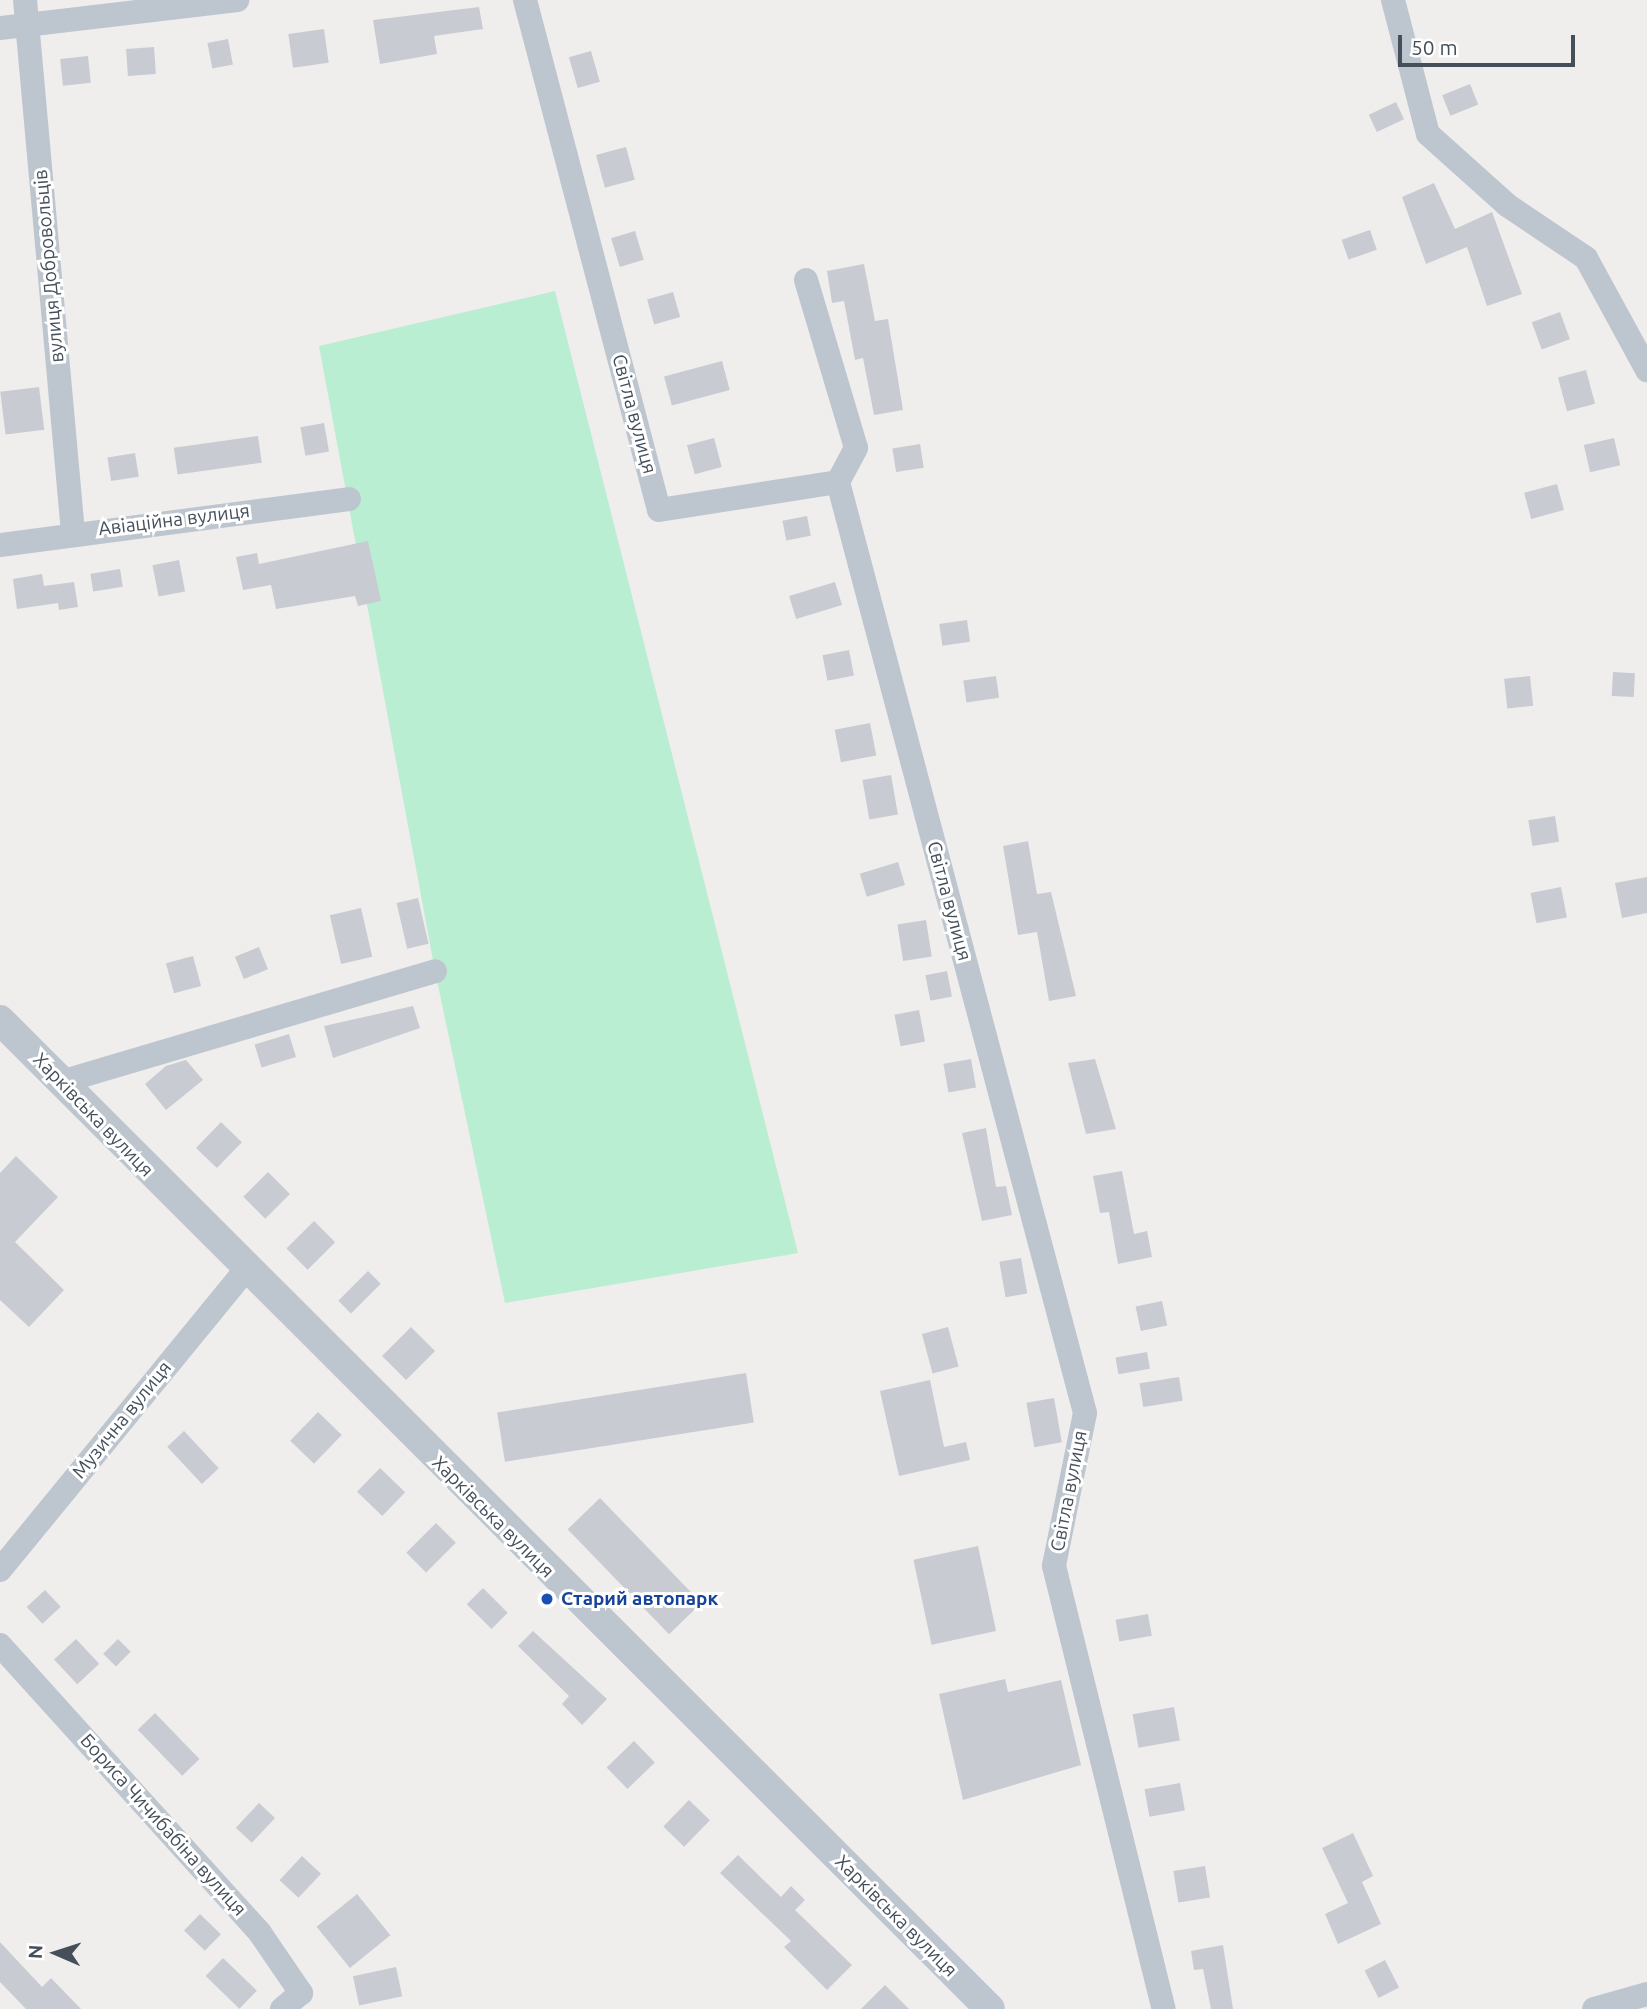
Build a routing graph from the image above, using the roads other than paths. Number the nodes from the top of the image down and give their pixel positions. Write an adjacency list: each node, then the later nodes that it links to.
1 (25, 0): 5 (street, вулиця Добровольців)
2 (237, 0): 5 (street)
3 (525, 0): 9 (street, Світла вулиця)
4 (1392, 0): 8 (street)
5 (28, 25): 6 (street); 11 (street, вулиця Добровольців)
6 (0, 29)
7 (806, 280): 9 (street)
8 (1647, 370)
9 (838, 482): 22 (street, Світла вулиця)
10 (349, 499): 11 (street, Авіаційна вулиця)
11 (73, 533): 12 (street, Авіаційна вулиця)
12 (0, 545)
13 (435, 971): 15 (street)
14 (0, 1020): 15 (street, Харківська вулиця)
15 (61, 1082): 16 (street, Харківська вулиця)
16 (245, 1271): 17 (street, Музична вулиця); 21 (street, Харківська вулиця)
17 (0, 1570)
18 (0, 1645): 20 (street, Бориса Чичибабіна вулиця)
19 (1647, 1994): 23 (street)
20 (282, 2009)
21 (990, 2009)
22 (1164, 2009)
23 (1594, 2009)

